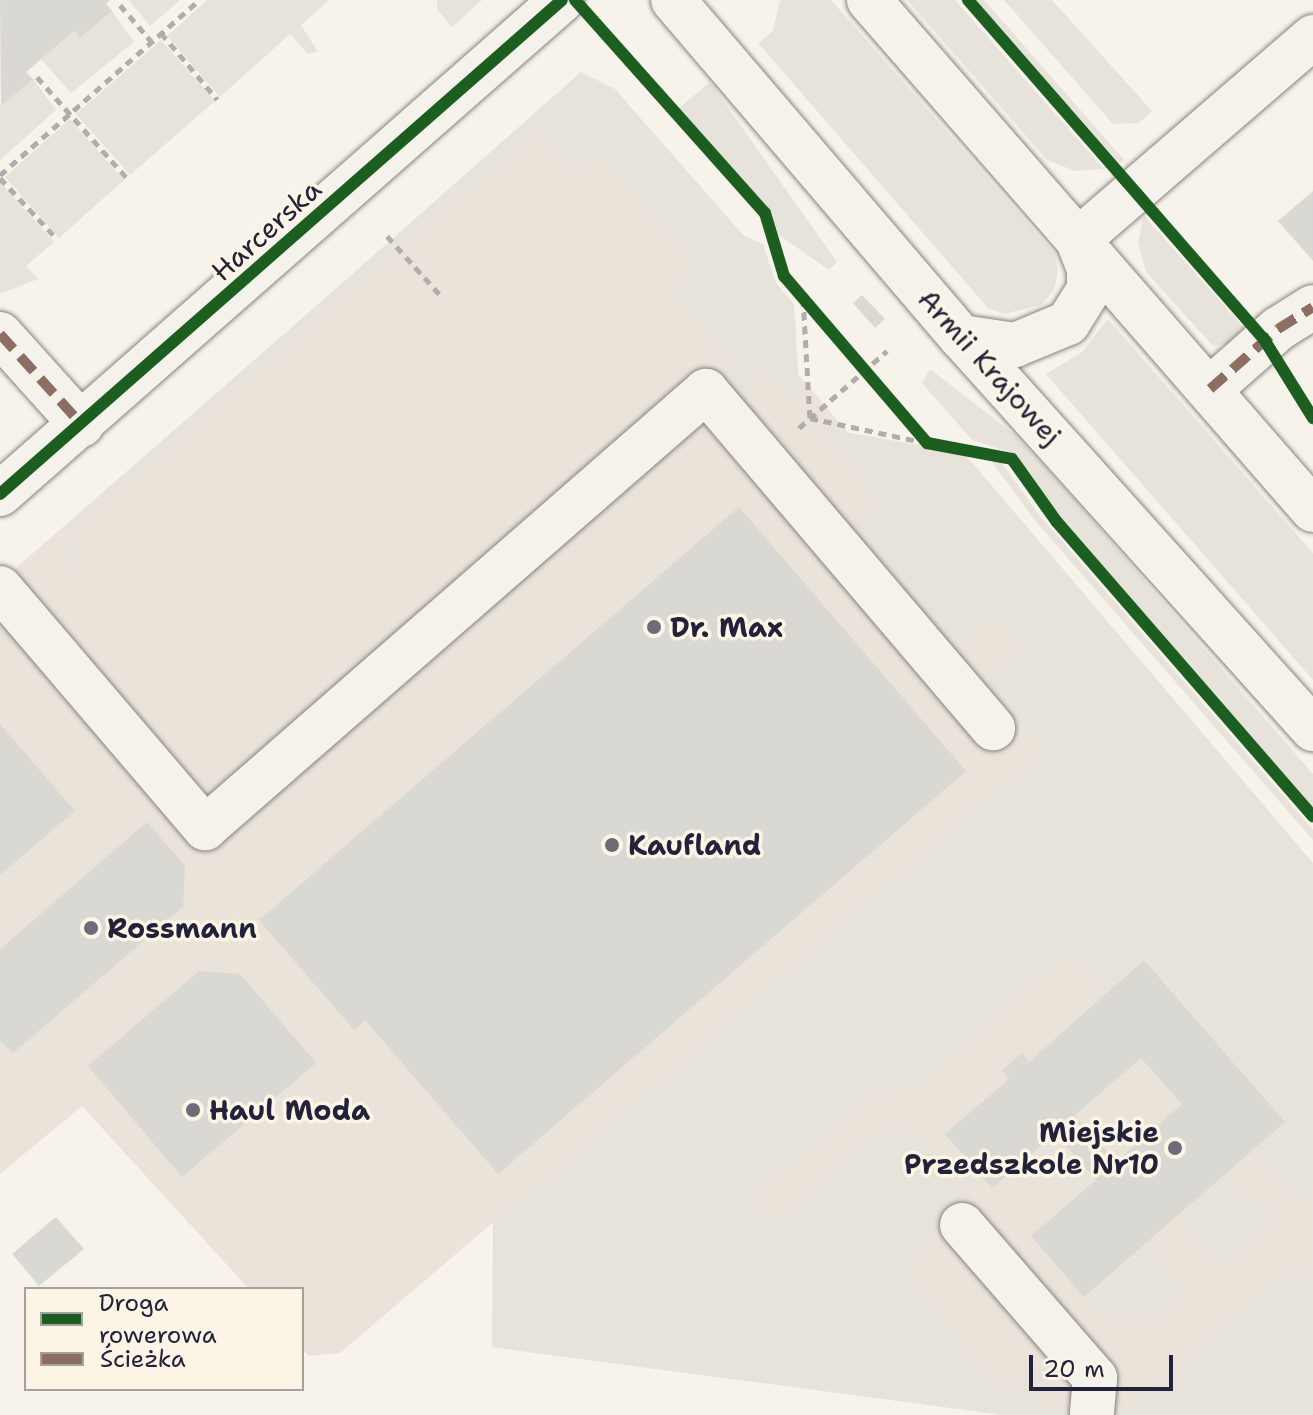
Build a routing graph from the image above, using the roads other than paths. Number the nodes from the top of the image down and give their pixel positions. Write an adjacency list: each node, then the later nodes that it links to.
1 (562, 0): 10 (main road, Harcerska)
2 (673, 0): 8 (main road, Armii Krajowej)
3 (869, 0): 5 (main road)
4 (1313, 37): 5 (main road)
5 (1078, 240): 8 (main road); 9 (main road)
6 (1313, 307): 9 (main road)
7 (0, 334): 10 (main road)
8 (961, 337): 15 (main road, Armii Krajowej)
9 (1210, 389): 12 (main road)
10 (82, 425): 11 (main road, Harcerska)
11 (0, 494)
12 (1313, 510)
13 (0, 588): 14 (main road)
14 (993, 728)
15 (1313, 729)
16 (962, 1225): 17 (main road)
17 (1092, 1415)

